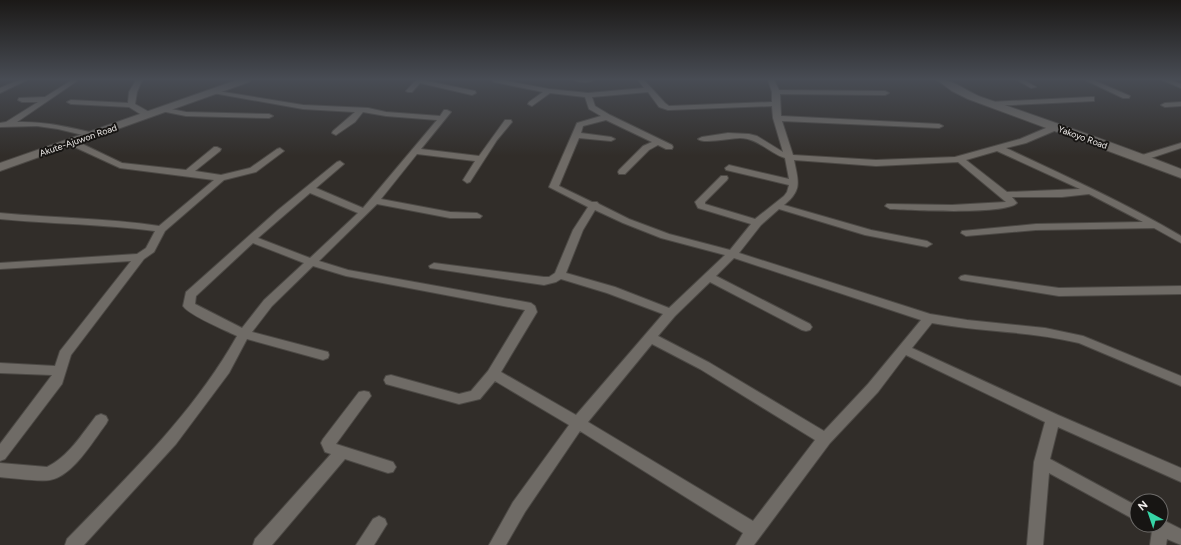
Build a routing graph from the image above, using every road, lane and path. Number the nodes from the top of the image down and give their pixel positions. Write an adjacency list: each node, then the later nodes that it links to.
1 (38, 105): 18 (street)
2 (131, 105): 12 (street)
3 (174, 105): 10 (main road, Akute-Ajuwon Road)
4 (294, 105): 11 (street)
5 (591, 105): 14 (street)
6 (663, 105): 7 (street)
7 (710, 105)
8 (777, 105): 15 (street)
9 (994, 105): 20 (main road, Yakoyo Road)
10 (164, 109): 12 (main road, Akute-Ajuwon Road); 13 (street)
11 (361, 110): 21 (street); 33 (street)
12 (148, 115): 22 (main road, Akute-Ajuwon Road)
13 (269, 116)
14 (607, 117): 23 (street); 27 (street)
15 (777, 118): 19 (street); 35 (street)
16 (508, 122): 34 (street)
17 (0, 125): 18 (street)
18 (9, 125): 22 (street)
19 (939, 126)
20 (1056, 127): 30 (street); 36 (main road, Yakoyo Road)
21 (336, 133)
22 (91, 135): 26 (main road, Akute-Ajuwon Road)
23 (576, 135): 24 (street); 52 (street)
24 (611, 139)
25 (702, 139): 35 (street)
26 (70, 142): 39 (main road, Akute-Ajuwon Road); 42 (street)
27 (658, 142): 29 (street); 41 (street)
28 (1181, 145): 36 (street)
29 (669, 147)
30 (998, 148): 37 (street); 49 (street)
31 (217, 149): 42 (street)
32 (280, 151): 44 (street)
33 (414, 151): 34 (street); 51 (street)
34 (482, 158): 46 (street)
35 (789, 158): 37 (street); 47 (street)
36 (1142, 158): 43 (main road, Yakoyo Road)
37 (960, 159): 50 (street)
38 (340, 164): 48 (street)
39 (0, 167)
40 (729, 168): 47 (street)
41 (622, 172)
42 (188, 173): 44 (street)
43 (1181, 174)
44 (221, 178): 60 (street)
45 (724, 178): 58 (street)
46 (467, 180)
47 (794, 183): 53 (street)
48 (309, 189): 55 (street); 62 (street)
49 (1092, 191): 50 (street); 59 (street)
50 (1006, 196): 54 (street)
51 (375, 201): 55 (street); 57 (street)
52 (594, 204): 65 (street); 70 (street)
53 (778, 206): 58 (street); 64 (street)
54 (890, 206)
55 (365, 212): 67 (street)
56 (0, 216): 60 (street)
57 (477, 216)
58 (757, 224): 65 (street)
59 (1158, 225): 61 (street); 63 (street)
60 (161, 229): 66 (street)
61 (966, 233)
62 (251, 239): 67 (street); 77 (street)
63 (1181, 240)
64 (927, 244)
65 (732, 254): 71 (street); 75 (street)
66 (140, 258): 68 (street); 82 (street)
67 (311, 262): 77 (street); 83 (street)
68 (0, 266)
69 (434, 266): 70 (street)
70 (560, 275): 74 (street)
71 (710, 277): 74 (street); 76 (street)
72 (965, 278): 73 (street)
73 (1181, 290)
74 (671, 313): 78 (street)
75 (929, 318): 79 (street); 85 (street)
76 (806, 327)
77 (244, 334): 80 (street); 103 (street)
78 (652, 338): 89 (street); 90 (street)
79 (904, 348): 87 (street); 90 (street)
80 (323, 356)
81 (0, 368): 82 (street)
82 (60, 371): 92 (street)
83 (493, 374): 84 (street); 89 (street)
84 (391, 380)
85 (1181, 381)
86 (364, 396): 91 (street)
87 (1053, 419): 93 (street); 96 (street)
88 (101, 420): 95 (street)
89 (578, 423): 99 (street); 106 (street)
90 (825, 439): 99 (street)
91 (342, 452): 94 (street); 104 (street)
92 (0, 455)
93 (1042, 462): 97 (street); 108 (street)
94 (388, 467)
95 (0, 470)
96 (1181, 475)
97 (1129, 510)
98 (379, 524): 105 (street)
99 (754, 531): 107 (street)
100 (1169, 532): 102 (street)
101 (1158, 533): 109 (street)
102 (1181, 538)
103 (73, 545)
104 (261, 545)
105 (364, 545)
106 (498, 545)
107 (744, 545)
108 (1035, 545)
109 (1158, 545)

